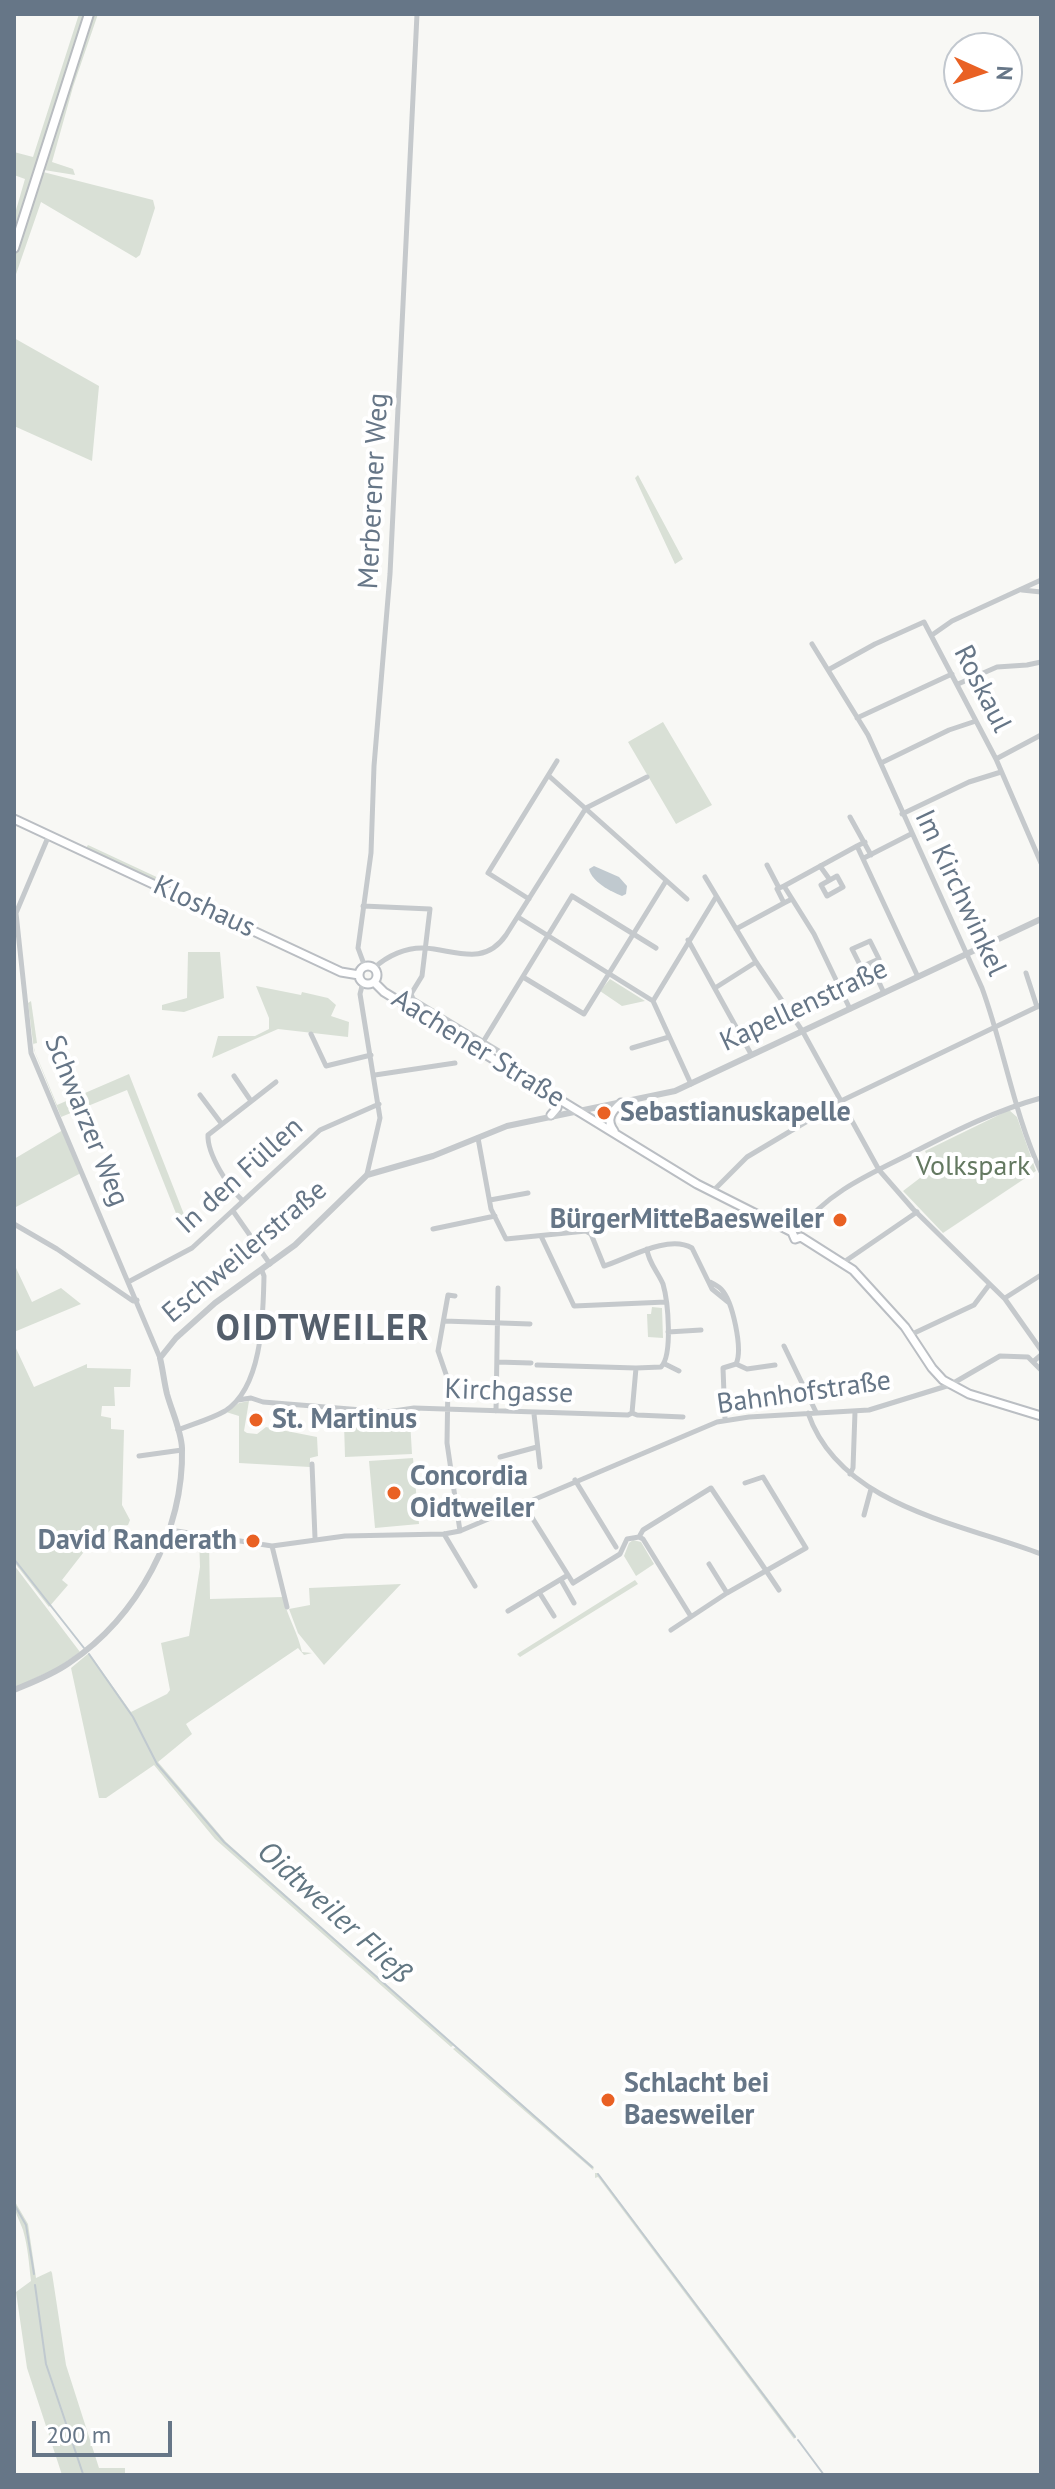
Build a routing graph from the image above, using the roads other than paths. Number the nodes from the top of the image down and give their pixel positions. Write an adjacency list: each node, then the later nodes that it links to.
1 (89, 14): 3 (main road)
2 (417, 14): 44 (street, Merberener Weg)
3 (14, 248)
4 (1041, 580): 5 (street)
5 (1021, 590): 6 (street); 7 (street)
6 (1041, 592)
7 (932, 635): 10 (street, Roskaul); 11 (street, Roskaul)
8 (812, 644): 10 (street, Im Kirchwinkel)
9 (1041, 662): 12 (street)
10 (828, 670): 13 (street, Im Kirchwinkel)
11 (952, 674): 12 (street, Roskaul); 13 (street)
12 (958, 684): 14 (street, Roskaul)
13 (857, 718): 18 (street, Im Kirchwinkel)
14 (976, 721): 16 (street, Roskaul); 18 (street)
15 (1041, 735): 16 (street)
16 (996, 759): 19 (street, Roskaul)
17 (557, 761): 20 (street)
18 (881, 763): 23 (street, Im Kirchwinkel)
19 (1001, 772): 23 (street); 32 (street, Roskaul)
20 (549, 776): 22 (street); 40 (street)
21 (647, 777): 22 (street)
22 (586, 808): 37 (street); 40 (street)
23 (902, 814): 26 (street, Im Kirchwinkel)
24 (850, 817): 28 (street)
25 (14, 819): 27 (main road, Kloshaus)
26 (911, 834): 30 (street); 53 (street, Im Kirchwinkel)
27 (49, 835): 61 (main road, Kloshaus); 114 (street, Schwarzer Weg)
28 (865, 842): 29 (street); 30 (street)
29 (857, 846): 31 (street); 34 (street)
30 (871, 855): 31 (street)
31 (864, 858): 60 (street)
32 (1041, 863)
33 (767, 865): 38 (street)
34 (820, 866): 36 (street); 38 (street)
35 (705, 877): 39 (street)
36 (830, 880)
37 (666, 881): 41 (street); 48 (street)
38 (781, 887): 42 (street); 43 (street)
39 (716, 897): 47 (street); 50 (street)
40 (529, 899): 45 (street)
41 (687, 899)
42 (792, 899): 43 (street); 67 (street)
43 (784, 903): 47 (street)
44 (363, 906): 51 (street); 56 (street, Merberener Weg)
45 (518, 917): 49 (street); 51 (street)
46 (1041, 919): 53 (street, Kapellenstraße)
47 (736, 929): 54 (street)
48 (633, 933): 49 (street); 52 (street); 58 (street)
49 (547, 936): 58 (street); 59 (street)
50 (688, 940): 63 (street); 65 (street)
51 (425, 948): 56 (street); 72 (street)
52 (656, 948)
53 (965, 955): 60 (street, Kapellenstraße); 68 (street, Im Kirchwinkel)
54 (756, 962): 63 (street); 69 (street)
55 (870, 963): 55 (street); 64 (street)
56 (370, 968): 61 (main road); 62 (main road)
57 (1026, 973): 66 (street)
58 (609, 974): 59 (street); 65 (street)
59 (523, 977): 72 (street)
60 (918, 977): 64 (street, Kapellenstraße)
61 (359, 978): 62 (main road); 76 (street)
62 (374, 982): 84 (main road, Aachener Straße)
63 (715, 988): 75 (street)
64 (884, 993): 67 (street, Kapellenstraße)
65 (653, 1001): 71 (street)
66 (1039, 1006): 68 (street)
67 (851, 1009): 69 (street, Kapellenstraße)
68 (997, 1028): 86 (street); 89 (street, Im Kirchwinkel)
69 (803, 1032): 75 (street, Kapellenstraße); 86 (street)
70 (311, 1034): 76 (street)
71 (669, 1037): 73 (street); 81 (street)
72 (483, 1042): 74 (street)
73 (632, 1048)
74 (502, 1053)
75 (751, 1054): 81 (street, Kapellenstraße)
76 (371, 1055): 78 (street)
77 (455, 1063): 78 (street)
78 (375, 1075): 88 (street)
79 (234, 1076): 85 (street)
80 (276, 1082): 85 (street)
81 (691, 1084): 87 (street, Kapellenstraße)
82 (200, 1095): 92 (street)
83 (1041, 1098): 89 (street)
84 (558, 1099): 90 (main road, Aachener Straße); 91 (main road)
85 (251, 1101): 92 (street)
86 (841, 1101): 95 (street); 98 (street)
87 (621, 1103): 90 (street, Kapellenstraße); 93 (main road)
88 (379, 1104): 97 (street); 100 (street, In den Füllen)
89 (1017, 1104): 95 (street); 96 (street, Im Kirchwinkel)
90 (578, 1111): 91 (street, Eschweilerstraße); 93 (main road, Aachener Straße)
91 (551, 1115): 94 (street, Eschweilerstraße)
92 (221, 1123): 100 (street)
93 (618, 1135): 98 (main road, Aachener Straße)
94 (478, 1138): 97 (street, Eschweilerstraße); 101 (street)
95 (879, 1170): 103 (street); 107 (street)
96 (1041, 1172)
97 (367, 1175): 111 (street, Eschweilerstraße)
98 (712, 1192): 107 (main road, Aachener Straße)
99 (528, 1193): 101 (street)
100 (242, 1200): 102 (street, In den Füllen)
101 (490, 1200): 104 (street)
102 (233, 1211): 111 (street); 114 (street, In den Füllen)
103 (917, 1212): 110 (street); 115 (street)
104 (495, 1216): 106 (street); 108 (street)
105 (14, 1224): 119 (street)
106 (433, 1229)
107 (798, 1233): 110 (main road, Aachener Straße)
108 (541, 1236): 109 (street); 120 (street)
109 (647, 1248): 120 (street); 133 (street)
110 (844, 1262): 126 (main road, Aachener Straße)
111 (270, 1265): 112 (street, Eschweilerstraße)
112 (262, 1271): 129 (street, Eschweilerstraße); 139 (street)
113 (1041, 1275): 118 (street)
114 (130, 1281): 119 (street, Schwarzer Weg)
115 (989, 1285): 118 (street); 126 (street)
116 (498, 1288): 122 (street)
117 (455, 1296): 121 (street)
118 (1005, 1299): 128 (street)
119 (137, 1300): 129 (street, Schwarzer Weg)
120 (666, 1302): 125 (street)
121 (444, 1321): 122 (street); 140 (street)
122 (499, 1323): 123 (street); 131 (street)
123 (530, 1324)
124 (701, 1330): 125 (street)
125 (668, 1332): 132 (street)
126 (910, 1335): 138 (main road, Aachener Straße)
127 (784, 1346): 142 (street)
128 (1041, 1353): 130 (street)
129 (160, 1358): 150 (street, Eschweilerstraße)
130 (1034, 1361): 136 (street); 138 (street, Bahnhofstraße)
131 (497, 1362): 135 (street); 141 (street)
132 (665, 1364): 135 (street); 137 (street)
133 (736, 1364): 134 (street); 149 (street)
134 (775, 1365)
135 (636, 1368): 144 (street)
136 (1041, 1370)
137 (679, 1371)
138 (950, 1385): 143 (street, Bahnhofstraße); 147 (main road, Aachener Straße)
139 (238, 1400): 140 (street, Kirchgasse); 150 (street)
140 (447, 1410): 141 (street, Kirchgasse); 164 (street)
141 (496, 1412): 146 (street, Kirchgasse)
142 (816, 1412): 143 (street, Bahnhofstraße); 145 (street, Bahnhofstraße)
143 (855, 1412): 157 (street)
144 (632, 1413): 146 (street, Kirchgasse); 148 (street, Kirchgasse)
145 (808, 1413): 149 (street, Bahnhofstraße); 157 (street)
146 (534, 1414): 151 (street)
147 (1041, 1416)
148 (683, 1417)
149 (725, 1420): 158 (street, Bahnhofstraße)
150 (178, 1430): 152 (street, Eschweilerstraße)
151 (537, 1447): 154 (street); 156 (street)
152 (182, 1450): 153 (street); 163 (street, Eschweilerstraße)
153 (139, 1456)
154 (500, 1457)
155 (312, 1464): 167 (street)
156 (540, 1467)
157 (850, 1474): 160 (street)
158 (575, 1480): 161 (street, Bahnhofstraße); 169 (street)
159 (745, 1483): 172 (street)
160 (871, 1489): 162 (street); 170 (street)
161 (523, 1503): 164 (street, Bahnhofstraße); 173 (street)
162 (864, 1515)
163 (170, 1530): 168 (street, Bahnhofstraße); 185 (street, Eschweilerstraße)
164 (460, 1531): 165 (street, Bahnhofstraße)
165 (444, 1534): 167 (street, Bahnhofstraße); 175 (street)
166 (639, 1537): 172 (street); 173 (street); 182 (street)
167 (315, 1538): 168 (street, Bahnhofstraße)
168 (272, 1546): 180 (street)
169 (616, 1547)
170 (1041, 1554)
171 (709, 1564): 178 (street)
172 (765, 1571): 176 (street); 178 (street)
173 (568, 1575): 174 (street)
174 (561, 1580): 177 (street); 179 (street)
175 (475, 1586)
176 (779, 1590)
177 (539, 1592): 181 (street); 183 (street)
178 (727, 1593): 182 (street)
179 (574, 1603)
180 (287, 1607)
181 (508, 1611)
182 (690, 1615): 184 (street)
183 (554, 1616)
184 (671, 1630)
185 (14, 1690)

